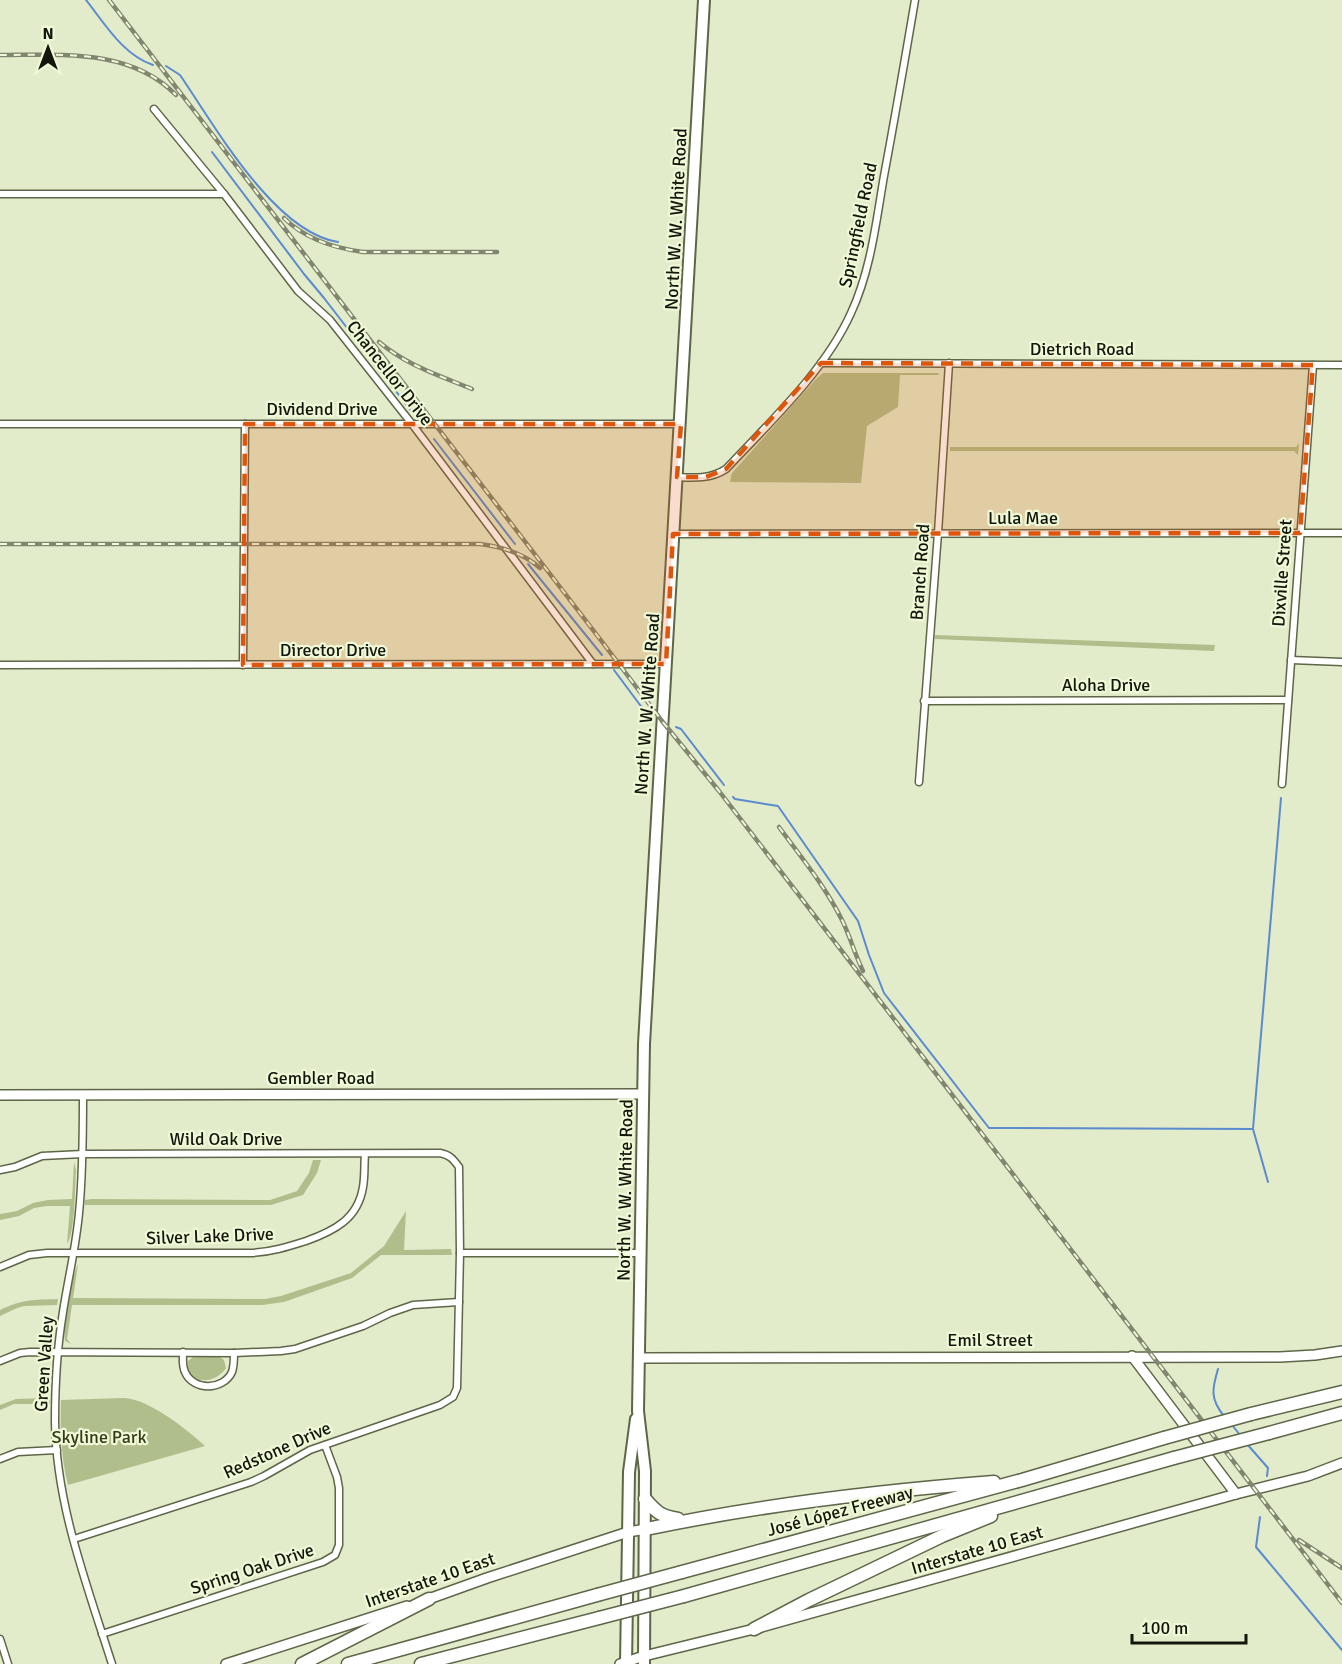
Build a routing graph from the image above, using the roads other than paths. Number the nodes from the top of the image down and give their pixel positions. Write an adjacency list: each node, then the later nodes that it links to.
1 (704, 0): 13 (main road, North W. W. White Road)
2 (915, 0): 6 (street, Springfield Road)
3 (154, 109): 5 (street, Chancellor Drive)
4 (0, 194): 5 (street)
5 (224, 194): 12 (street, Chancellor Drive)
6 (821, 363): 7 (street, Dietrich Road); 14 (street, Springfield Road)
7 (949, 363): 8 (street, Dietrich Road); 16 (street, Branch Road)
8 (1313, 365): 9 (street, Dietrich Road); 15 (street, Dixville Street)
9 (1342, 365)
10 (0, 424): 11 (street, Dividend Drive)
11 (246, 424): 12 (street, Dividend Drive); 24 (street)
12 (412, 424): 13 (street, Dividend Drive); 21 (street, Chancellor Drive)
13 (681, 424): 14 (main road, North W. W. White Road)
14 (677, 477): 18 (main road, North W. W. White Road)
15 (1300, 532): 16 (street, Lula Mae); 17 (street, Lula Mae); 19 (street, Dixville Street)
16 (938, 533): 18 (street, Lula Mae); 26 (street, Branch Road)
17 (1342, 533)
18 (673, 534): 22 (main road, North W. W. White Road)
19 (1291, 660): 20 (street); 25 (street, Dixville Street)
20 (1342, 662)
21 (593, 664): 22 (street, Director Drive); 24 (street, Director Drive)
22 (666, 664): 29 (main road, North W. W. White Road)
23 (0, 665): 24 (street, Director Drive)
24 (243, 665)
25 (1288, 700): 26 (street, Aloha Drive); 28 (street, Dixville Street)
26 (924, 701): 27 (street, Branch Road)
27 (919, 782)
28 (1282, 784)
29 (643, 1094): 31 (main road, Gembler Road); 37 (main road, North W. W. White Road)
30 (0, 1095): 31 (main road, Gembler Road)
31 (83, 1095): 32 (street, Green Valley)
32 (83, 1154): 33 (street, Wild Oak Drive); 34 (street, Wild Oak Drive); 35 (street, Green Valley)
33 (364, 1154): 35 (street, Silver Lake Drive); 36 (street, Wild Oak Drive)
34 (0, 1170)
35 (73, 1253): 38 (street, Silver Lake Drive); 41 (street, Green Valley)
36 (459, 1253): 37 (street); 39 (street)
37 (640, 1253): 46 (main road, North W. W. White Road)
38 (0, 1267)
39 (459, 1302): 43 (street); 52 (street, Redstone Drive)
40 (1342, 1351): 45 (main road, Emil Street)
41 (58, 1352): 42 (street); 47 (street); 53 (street, Green Valley)
42 (183, 1352): 43 (street); 43 (street)
43 (234, 1353)
44 (1132, 1356): 45 (main road, Emil Street); 46 (main road, Emil Street); 48 (main road)
45 (1163, 1356): 48 (main road)
46 (639, 1358): 50 (main road, North W. W. White Road)
47 (0, 1361)
48 (1149, 1380): 57 (main road)
49 (1342, 1392): 56 (highway, José López Freeway, bridge)
50 (638, 1411): 58 (main road, North W. W. White Road); 62 (main road, North W. W. White Road)
51 (1342, 1413): 59 (highway, bridge)
52 (325, 1444): 63 (street, Redstone Drive); 66 (street, Spring Oak Drive)
53 (57, 1450): 54 (street); 63 (street, Green Valley)
54 (0, 1459)
55 (1342, 1463): 57 (main road, Interstate 10 East)
56 (1022, 1480): 60 (highway); 74 (highway, José López Freeway, bridge)
57 (1236, 1494): 65 (main road, Interstate 10 East)
58 (645, 1499): 60 (highway); 61 (main road, North W. W. White Road)
59 (1023, 1502): 65 (highway); 75 (highway, bridge)
60 (685, 1520): 61 (highway)
61 (646, 1529): 62 (main road, Interstate 10 East); 68 (main road, North W. W. White Road)
62 (628, 1532): 64 (main road, Interstate 10 East); 69 (main road, North W. W. White Road)
63 (74, 1539): 66 (street, Green Valley)
64 (429, 1599): 72 (main road, Interstate 10 East); 73 (highway)
65 (754, 1629): 68 (main road, Interstate 10 East)
66 (102, 1634): 71 (street, Green Valley)
67 (0, 1639): 70 (street)
68 (644, 1660): 69 (main road, Interstate 10 East)
69 (624, 1663)
70 (8, 1664)
71 (112, 1664)
72 (226, 1664)
73 (302, 1664)
74 (348, 1664)
75 (421, 1664)

